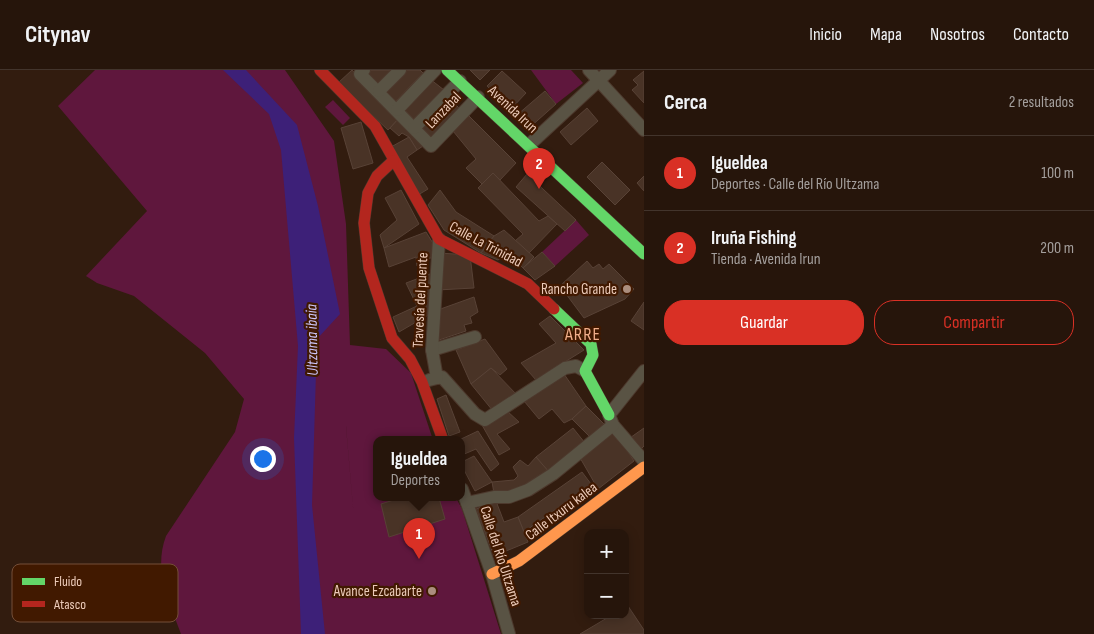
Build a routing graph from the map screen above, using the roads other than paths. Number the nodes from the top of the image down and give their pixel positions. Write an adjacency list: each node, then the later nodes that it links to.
1 (320, 70): 16 (street, Calle La Trinidad)
2 (400, 70): 10 (street)
3 (434, 70): 12 (street)
4 (447, 70): 9 (street, Avenida Irun)
5 (589, 70): 8 (street)
6 (610, 70): 8 (street)
7 (362, 72): 10 (street)
8 (599, 80): 14 (street); 15 (street)
9 (460, 81): 11 (street, Avenida Irun); 13 (street, Lanzabal)
10 (379, 91): 12 (street)
11 (478, 97): 13 (street, Lanzabal); 15 (street, Avenida Irun)
12 (397, 110): 13 (street)
13 (414, 128)
14 (644, 130)
15 (529, 145): 18 (street, Avenida Irun)
16 (393, 161): 17 (street, Calle La Trinidad); 24 (street)
17 (439, 239): 20 (street, Travesía del puente); 22 (street, Calle La Trinidad)
18 (644, 254)
19 (475, 337): 20 (street)
20 (432, 350): 23 (street, Travesía del puente)
21 (644, 371): 25 (street)
22 (585, 372): 23 (street); 25 (street)
23 (437, 378): 24 (street)
24 (422, 382): 26 (street)
25 (611, 420): 27 (street); 30 (street)
26 (442, 436)
27 (644, 461)
28 (644, 467): 31 (street, Calle Itxuru kalea)
29 (465, 497): 30 (street, Calle del Río Ultzama)
30 (467, 503): 31 (street, Calle del Río Ultzama)
31 (492, 574): 32 (street, Calle del Río Ultzama)
32 (509, 634)

